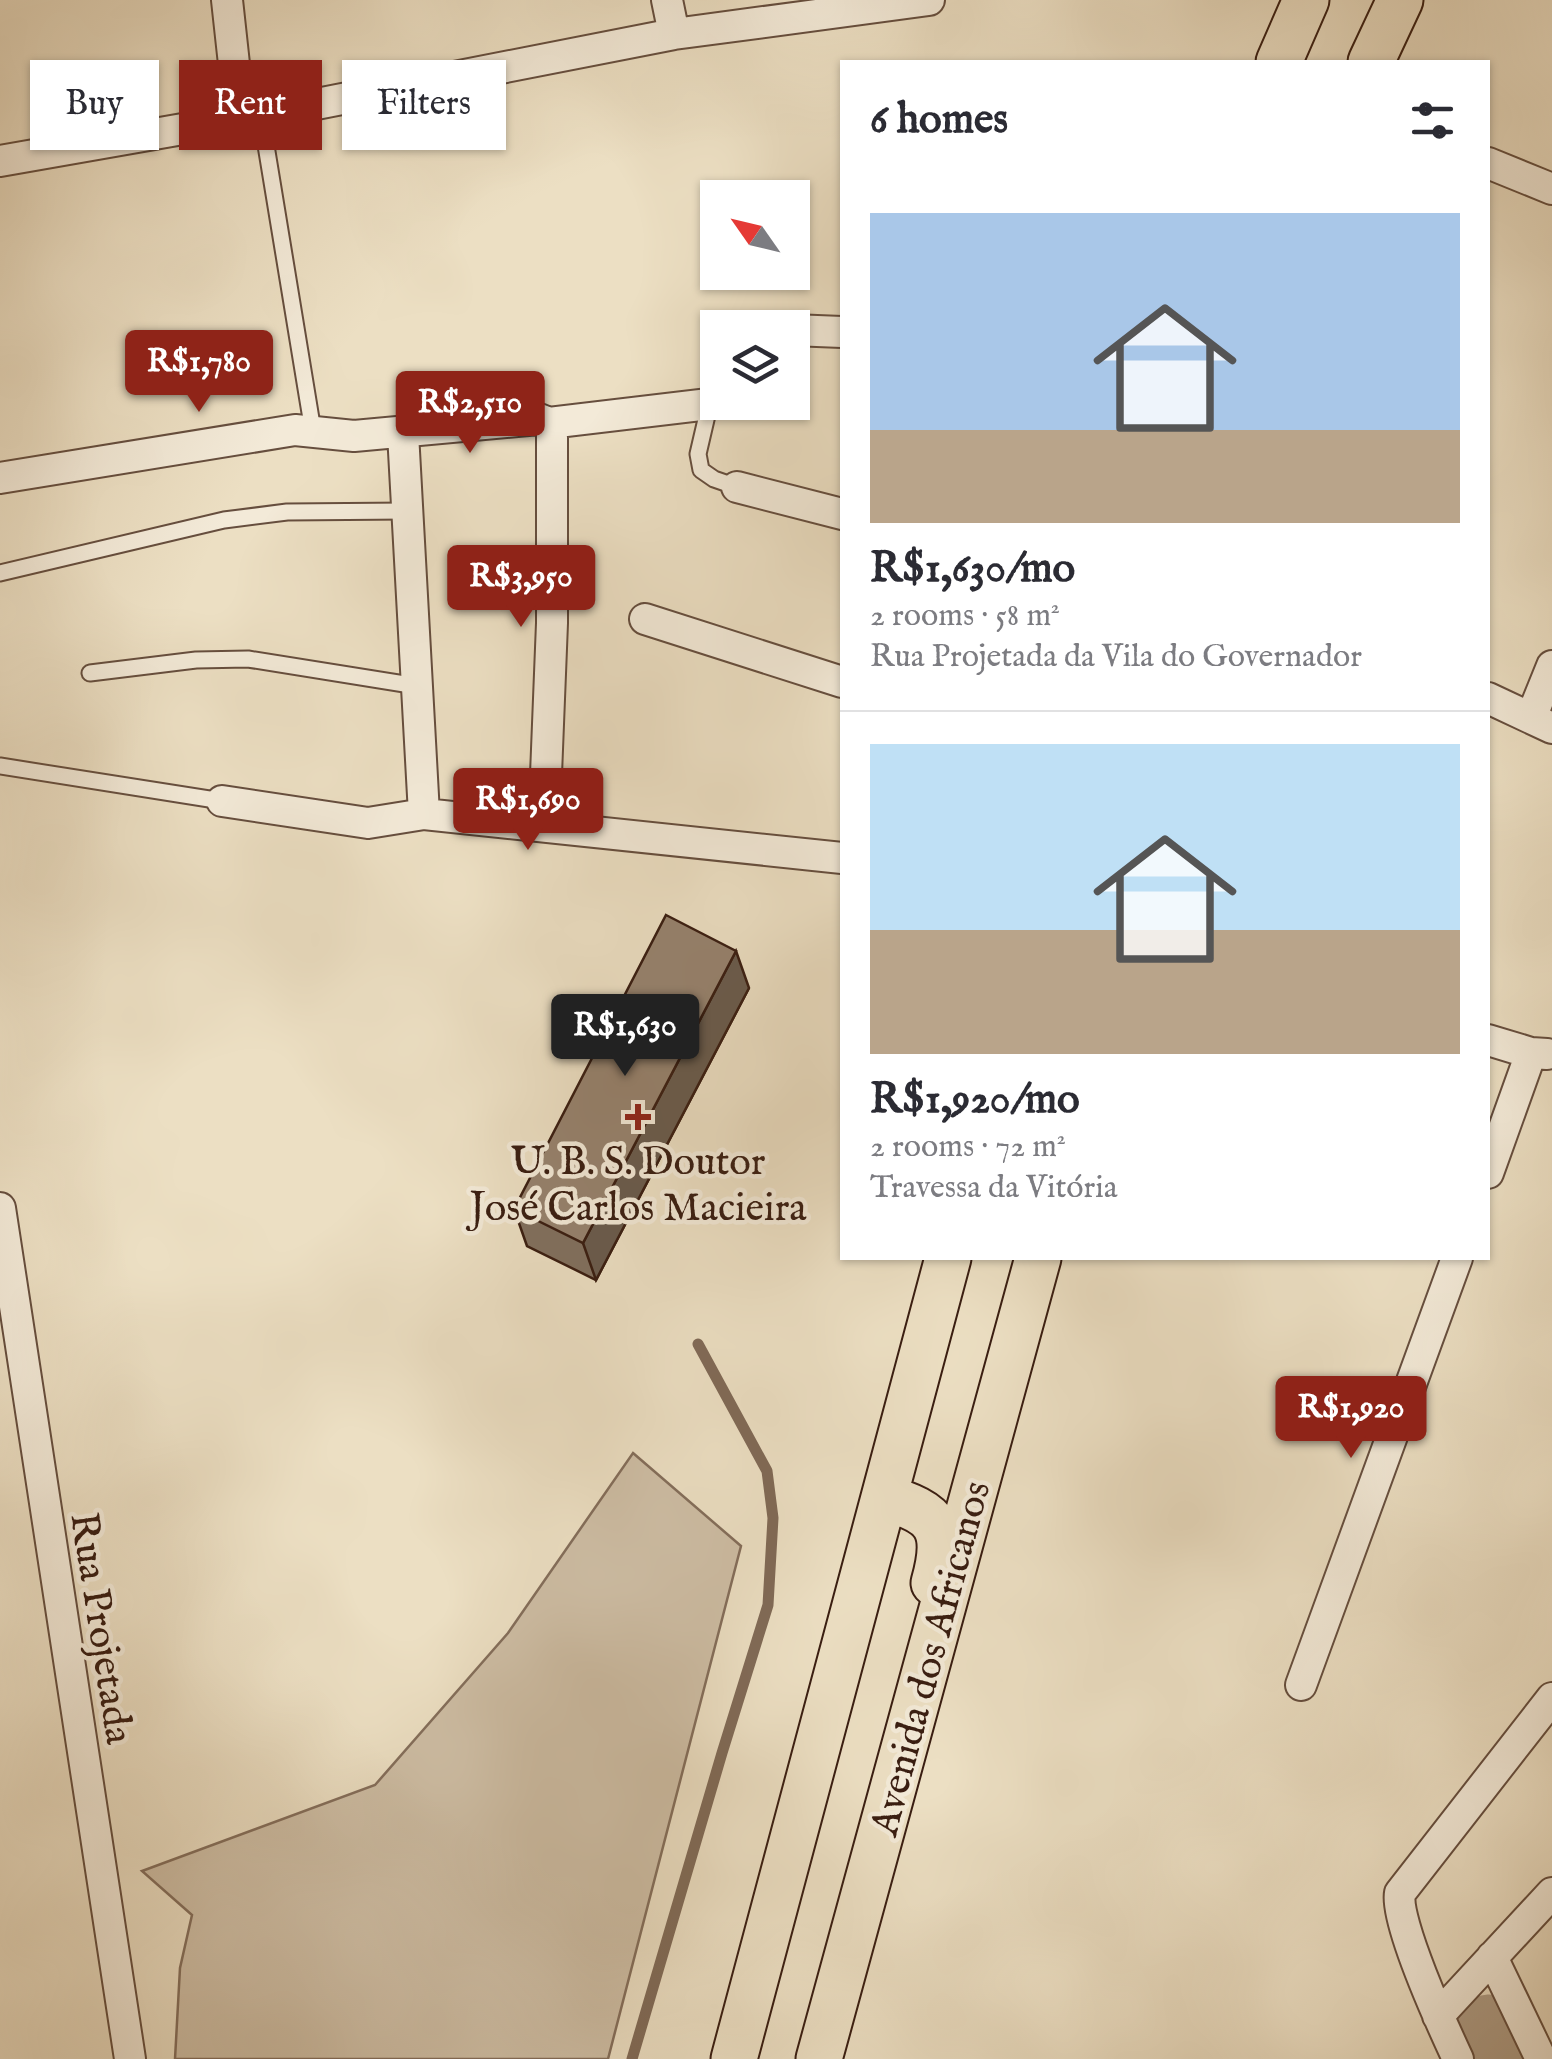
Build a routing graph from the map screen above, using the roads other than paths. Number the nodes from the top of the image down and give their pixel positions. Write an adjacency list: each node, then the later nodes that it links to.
1 (227, 0): 7 (street)
2 (666, 0): 6 (street)
3 (930, 0): 6 (street)
4 (1306, 0): 8 (main road)
5 (1400, 0): 9 (main road)
6 (674, 34): 10 (street)
7 (239, 60)
8 (1281, 60)
9 (1371, 60)
10 (322, 103)
11 (179, 130): 13 (street)
12 (258, 150): 21 (lane)
13 (0, 161)
14 (1490, 164): 15 (street)
15 (1552, 188)
16 (810, 331): 17 (street)
17 (840, 332)
18 (700, 405): 20 (street)
19 (706, 420): 24 (lane)
20 (549, 423): 22 (street); 38 (street)
21 (313, 431): 22 (street); 23 (street)
22 (403, 433): 25 (street)
23 (0, 478)
24 (737, 487): 26 (street)
25 (407, 511): 27 (lane); 32 (street)
26 (840, 513)
27 (0, 574)
28 (645, 618): 31 (street)
29 (1552, 666): 34 (street)
30 (90, 673): 32 (lane)
31 (840, 681)
32 (417, 686): 37 (street)
33 (1490, 699): 34 (street)
34 (1542, 723)
35 (0, 766): 36 (lane)
36 (222, 801): 37 (street)
37 (424, 814): 38 (street)
38 (544, 825): 39 (street)
39 (840, 858)
40 (1490, 1041): 41 (street)
41 (1542, 1054): 42 (street)
42 (1490, 1170)
43 (0, 1208): 47 (street, Rua Projetada)
44 (947, 1260): 48 (main road)
45 (1037, 1260): 51 (main road, Avenida dos Africanos)
46 (1456, 1260): 49 (street)
47 (14, 1398): 55 (street, Rua Projetada)
48 (884, 1498): 51 (main road); 56 (main road)
49 (1301, 1684)
50 (1552, 1698): 54 (street)
51 (898, 1770): 57 (main road, Avenida dos Africanos)
52 (1552, 1892): 53 (street)
53 (1492, 1957): 54 (street); 59 (street)
54 (1438, 2016): 58 (street)
55 (130, 2059)
56 (734, 2059)
57 (819, 2059)
58 (1458, 2059)
59 (1542, 2059)

